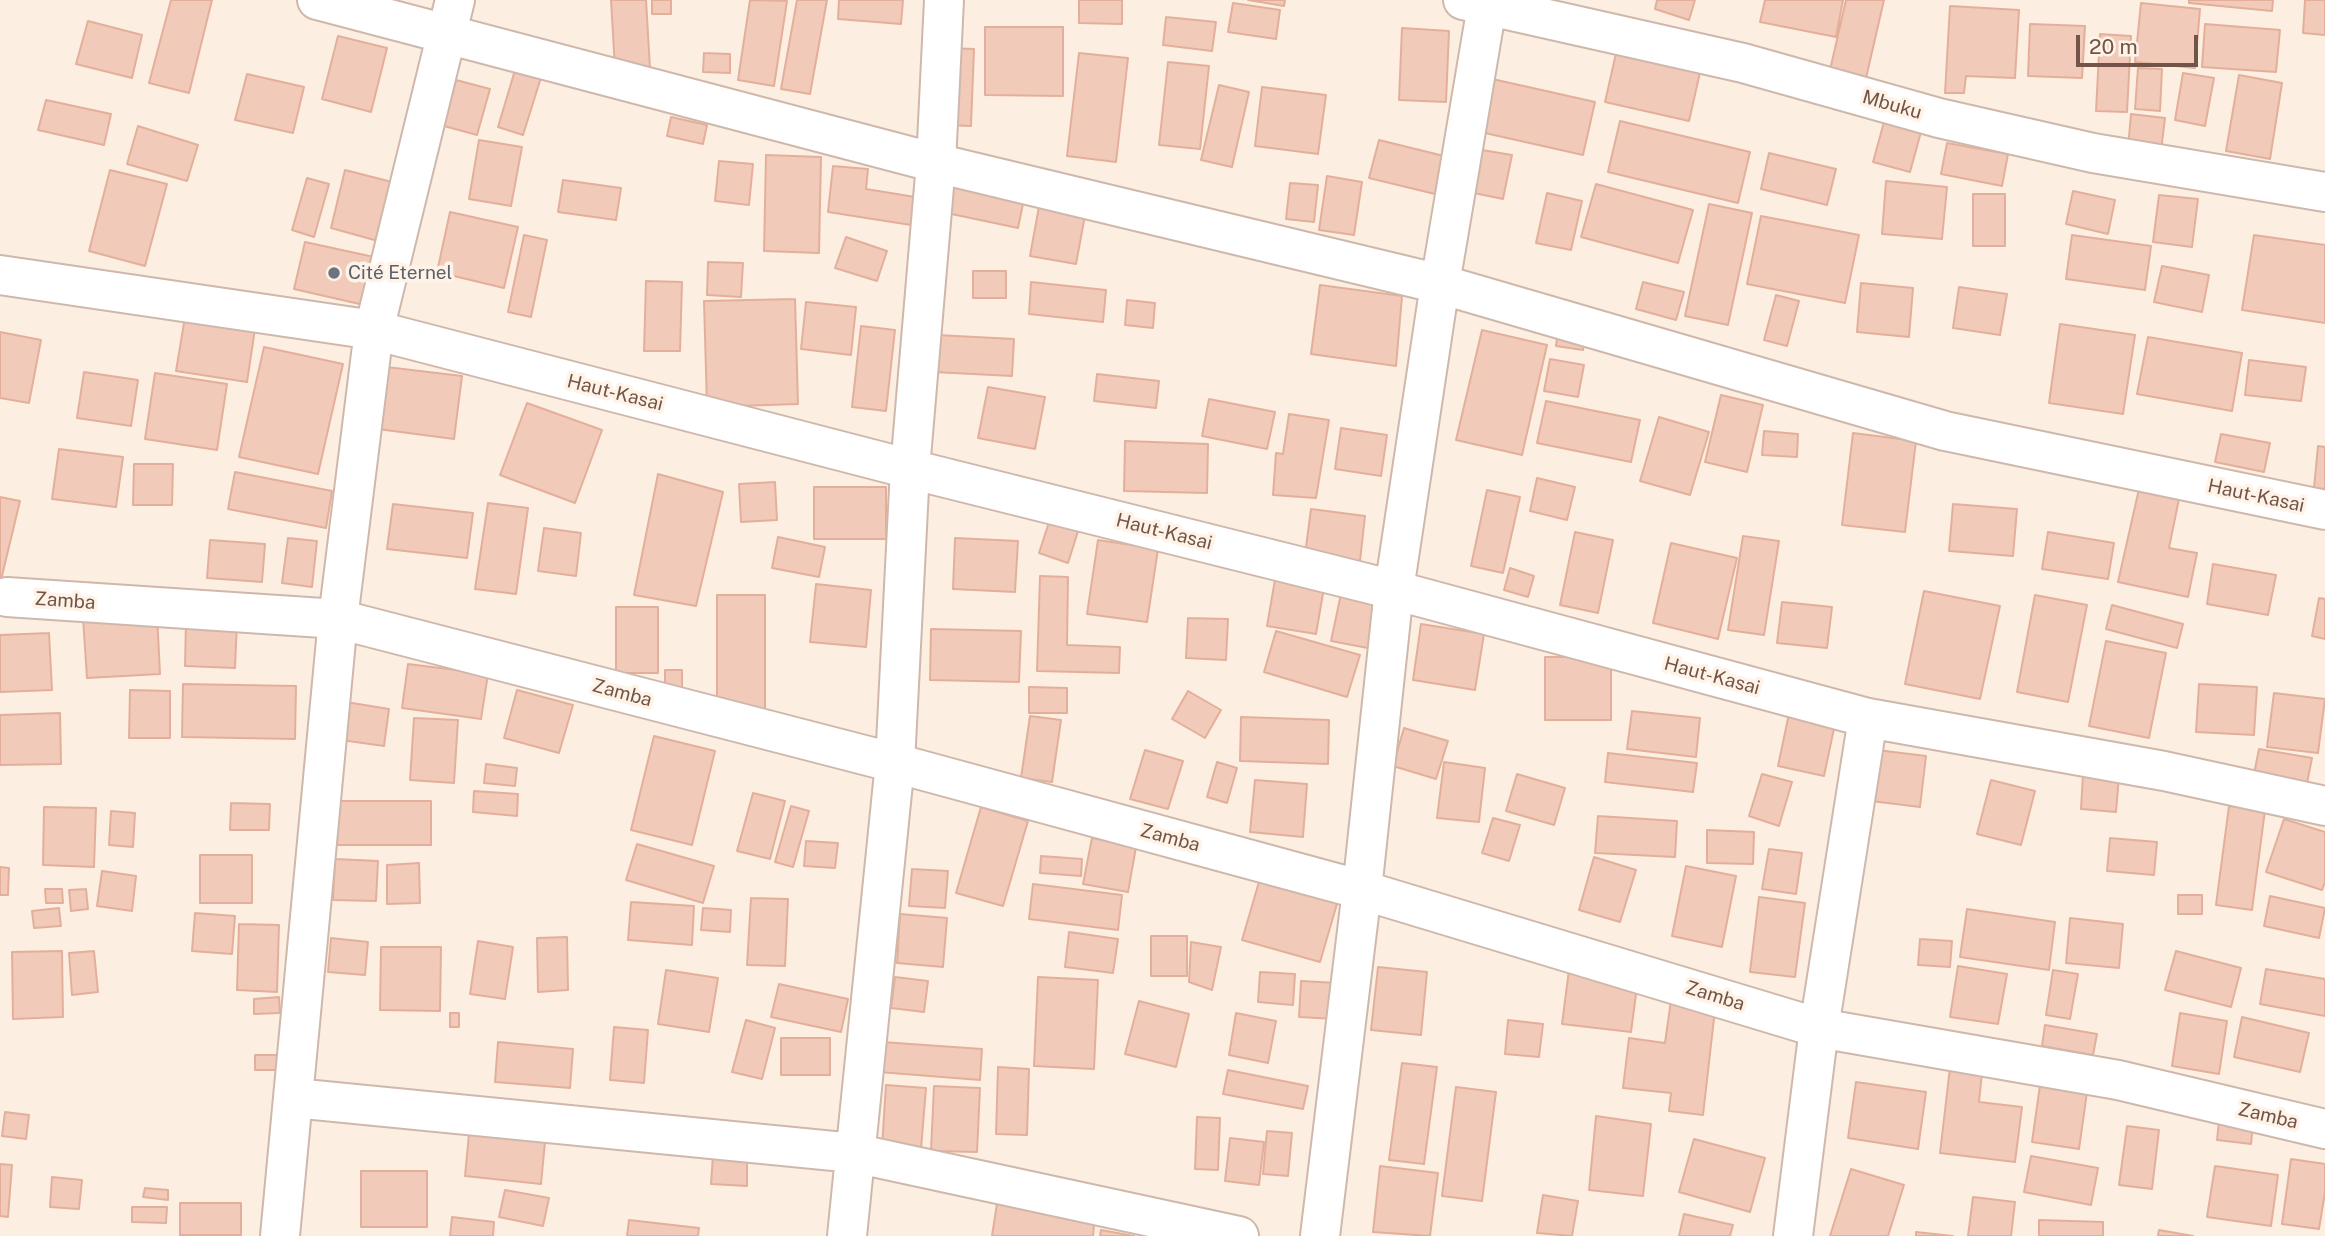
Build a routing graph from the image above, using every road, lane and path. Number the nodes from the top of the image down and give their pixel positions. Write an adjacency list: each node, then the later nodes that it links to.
1 (317, 0): 4 (street, Haut-Kasai)
2 (944, 0): 5 (street)
3 (1479, 2): 6 (street, Mbuku); 8 (street)
4 (451, 18): 5 (street, Haut-Kasai); 9 (street)
5 (936, 163): 8 (street, Haut-Kasai); 10 (street)
6 (2325, 192)
7 (0, 275): 9 (street, Haut-Kasai)
8 (1440, 284): 11 (street, Haut-Kasai); 12 (street)
9 (374, 330): 10 (street, Haut-Kasai); 14 (street)
10 (910, 469): 12 (street, Haut-Kasai); 16 (street)
11 (2325, 510)
12 (1394, 590): 15 (street, Haut-Kasai); 18 (street)
13 (7, 597): 14 (street, Zamba)
14 (338, 619): 16 (street, Zamba); 20 (street)
15 (1867, 718): 17 (street, Haut-Kasai); 19 (street)
16 (895, 764): 18 (street, Zamba); 22 (street)
17 (2325, 806)
18 (1362, 891): 19 (street, Zamba); 26 (street)
19 (1819, 1028): 21 (street, Zamba); 27 (street)
20 (294, 1098): 22 (street); 23 (street)
21 (2325, 1129)
22 (855, 1153): 24 (street); 25 (street)
23 (280, 1236)
24 (847, 1236)
25 (1239, 1236)
26 (1320, 1236)
27 (1793, 1236)

